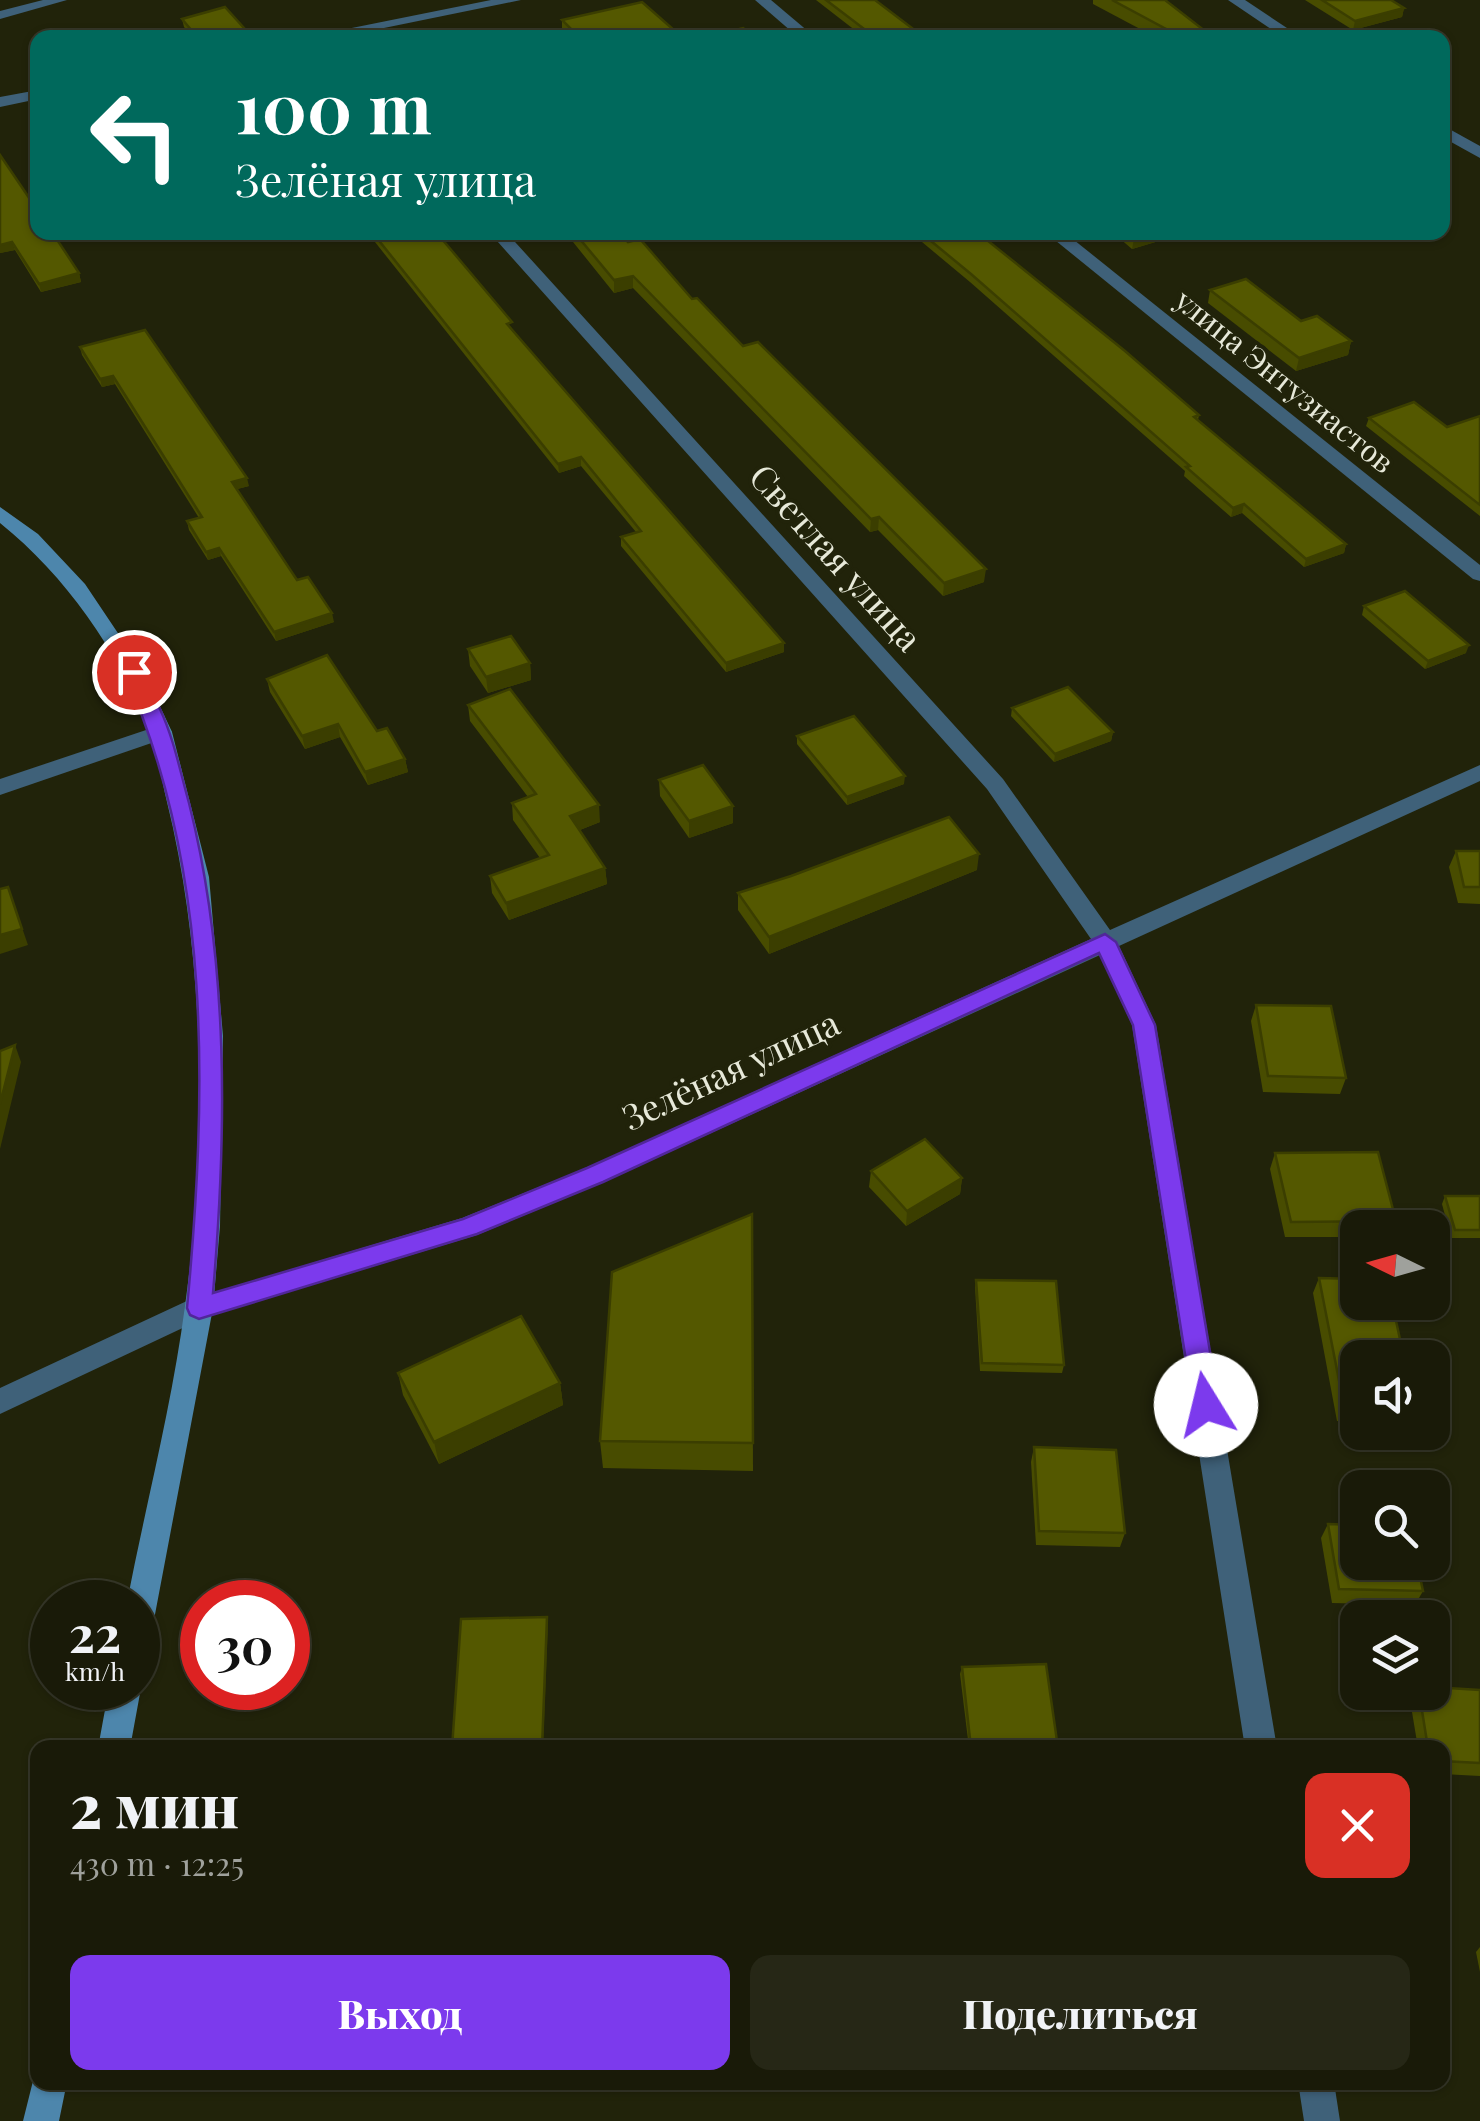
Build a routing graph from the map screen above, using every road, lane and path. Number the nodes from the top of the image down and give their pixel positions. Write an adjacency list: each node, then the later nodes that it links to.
1 (60, 0): 5 (street)
2 (514, 0): 6 (street)
3 (762, 0): 7 (street)
4 (1235, 0): 8 (street)
5 (0, 16)
6 (354, 30)
7 (799, 30)
8 (1282, 30)
9 (30, 96): 10 (street)
10 (0, 102)
11 (1450, 135): 12 (street)
12 (1480, 153)
13 (505, 240): 20 (street, Светлая улица)
14 (1063, 240): 16 (street, улица Энтузиастов)
15 (0, 513): 17 (main road)
16 (1480, 574)
17 (161, 732): 19 (street); 21 (main road)
18 (1480, 772): 20 (street, Зелёная улица)
19 (0, 788)
20 (1105, 942): 21 (street, Зелёная улица); 26 (street, Светлая улица)
21 (199, 1308): 22 (street, Зелёная улица); 23 (main road)
22 (0, 1402)
23 (147, 1580)
24 (122, 1710): 25 (main road)
25 (116, 1740)
26 (1261, 1740)
27 (47, 2090): 29 (main road)
28 (1317, 2090): 30 (street)
29 (40, 2121)
30 (1322, 2121)

